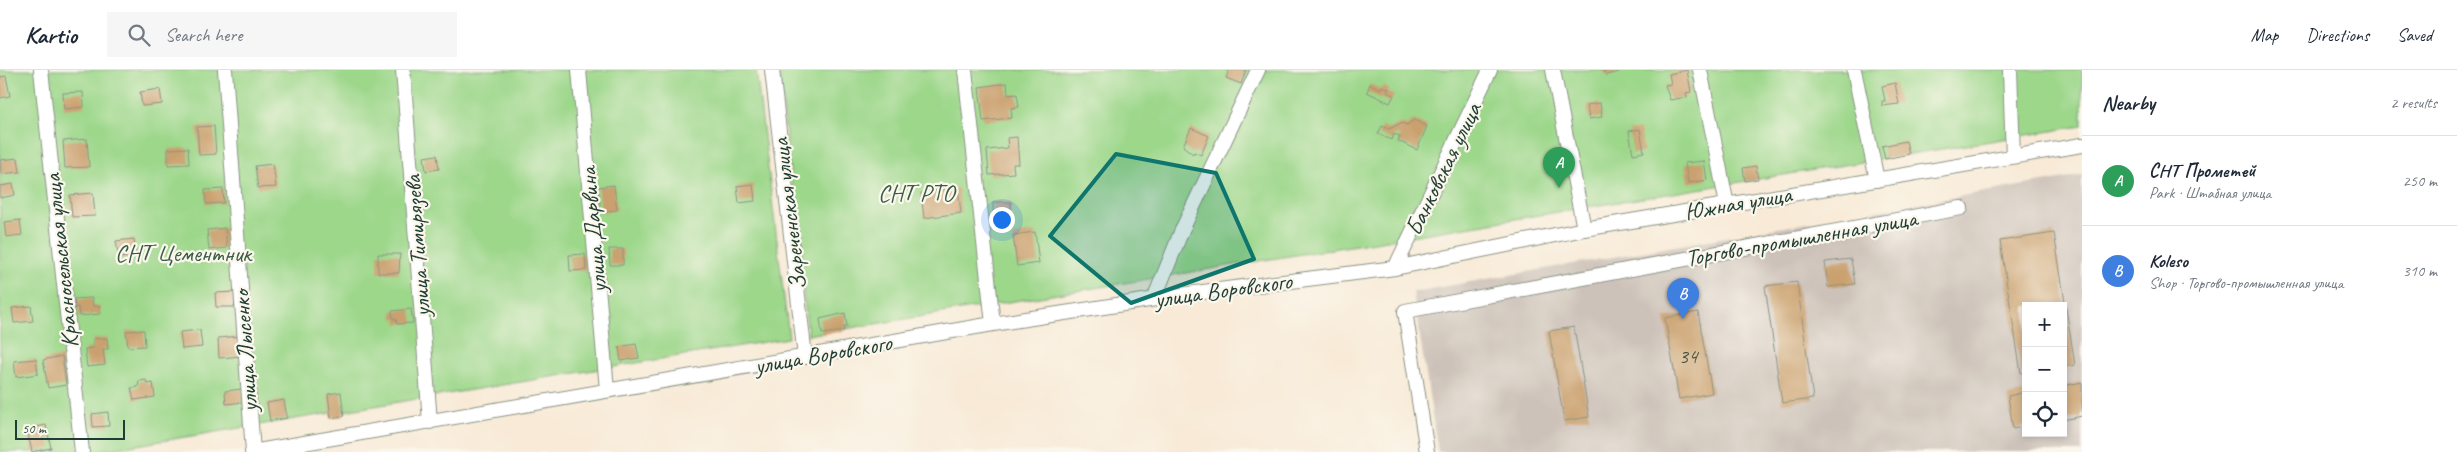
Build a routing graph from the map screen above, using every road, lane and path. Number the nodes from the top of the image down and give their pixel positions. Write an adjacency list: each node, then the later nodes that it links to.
1 (41, 70): 25 (street, Красносельская улица)
2 (225, 70): 26 (street, улица Лысенко)
3 (403, 70): 24 (street, улица Тимирязева)
4 (579, 70): 23 (street, улица Дарвина)
5 (772, 70): 22 (street, Зареченская улица)
6 (965, 70): 21 (street)
7 (1258, 70): 20 (street)
8 (1490, 70): 19 (street, Банковская улица)
9 (1553, 70): 18 (street)
10 (1700, 70): 16 (street)
11 (1854, 70): 15 (street)
12 (2010, 70): 14 (street)
13 (2082, 145): 14 (street, Южная улица)
14 (2013, 156): 15 (street, Южная улица)
15 (1877, 180): 16 (street, Южная улица)
16 (1727, 205): 18 (street, Южная улица)
17 (1961, 208): 27 (street, Торгово-промышленная улица)
18 (1584, 229): 19 (street, Южная улица)
19 (1395, 268): 20 (street, улица Воровского)
20 (1154, 299): 21 (street, улица Воровского)
21 (993, 324): 22 (street, улица Воровского)
22 (805, 357): 23 (street, улица Воровского)
23 (607, 390): 24 (street, улица Воровского)
24 (430, 422): 26 (street, улица Воровского)
25 (82, 452)
26 (252, 452)
27 (1427, 452)

